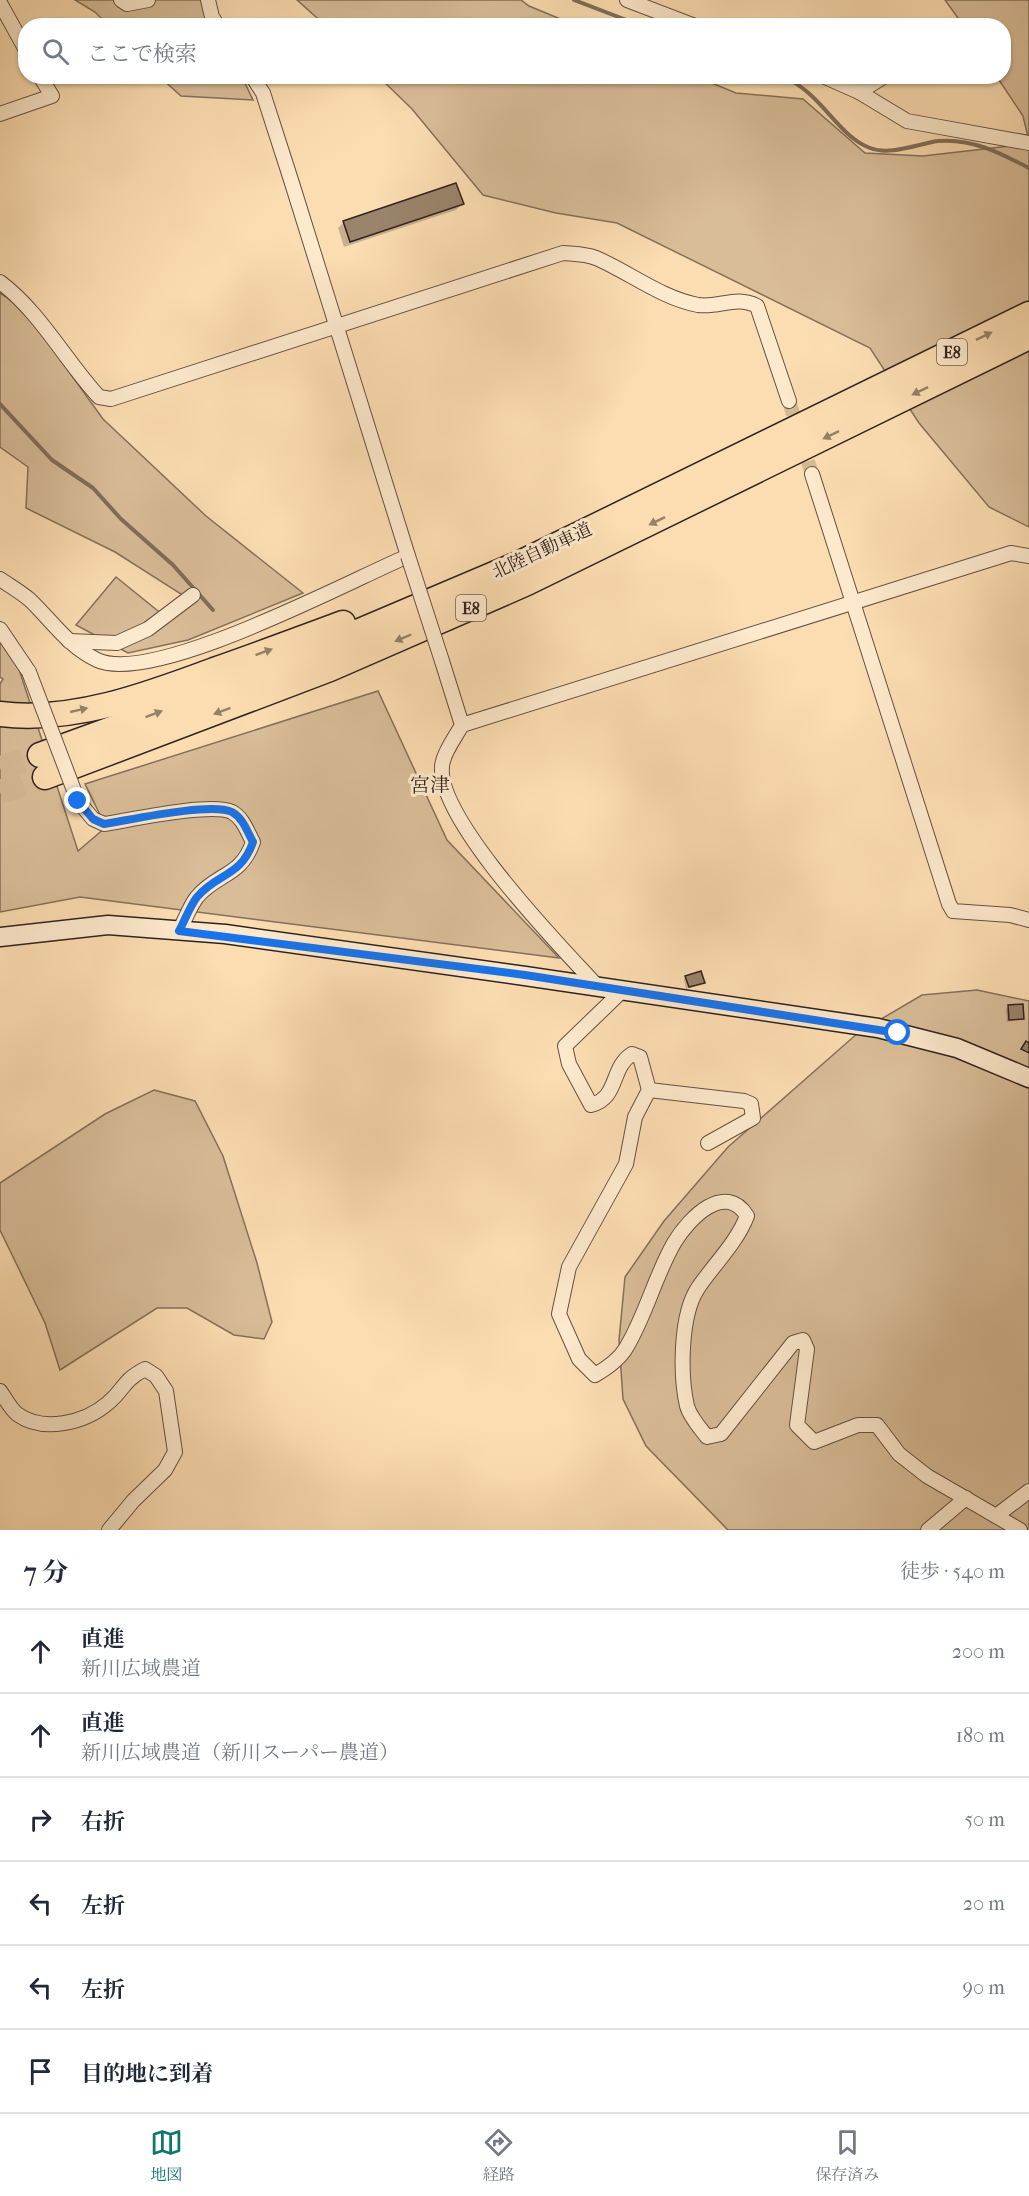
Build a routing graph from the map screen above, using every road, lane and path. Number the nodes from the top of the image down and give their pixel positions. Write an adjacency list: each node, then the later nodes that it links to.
1 (121, 0): 2 (street)
2 (148, 0)
3 (208, 0): 6 (street)
4 (627, 0): 7 (street)
5 (0, 3): 8 (street)
6 (213, 18)
7 (674, 18)
8 (18, 36)
9 (45, 84): 14 (street)
10 (257, 84): 18 (street)
11 (841, 84): 13 (street)
12 (872, 84): 13 (street)
13 (859, 92): 15 (street)
14 (0, 114)
15 (1029, 143)
16 (0, 282): 18 (street)
17 (1029, 314): 20 (highway, 北陸自動車道 / E8, one-way to 17)
18 (338, 327): 21 (street); 25 (street)
19 (1029, 337): 20 (highway, 北陸自動車道 / E8, one-way to 20)
20 (879, 399): 22 (highway, 北陸自動車道 / E8); 22 (highway, 北陸自動車道 / E8, one-way to 22)
21 (789, 401)
22 (738, 457): 31 (highway, one-way to 22)
23 (812, 474): 28 (street)
24 (1029, 555): 28 (street)
25 (408, 556): 30 (street); 32 (street, bridge)
26 (0, 579): 30 (street)
27 (193, 595): 30 (street)
28 (854, 603): 32 (street); 33 (street)
29 (0, 629): 34 (street, bridge)
30 (67, 641)
31 (0, 714)
32 (462, 725): 36 (street)
33 (1029, 920)
34 (179, 931): 35 (street); 36 (street)
35 (0, 937)
36 (598, 987): 37 (street)
37 (623, 990): 38 (street); 39 (street)
38 (1029, 1078)
39 (649, 1090): 40 (street); 43 (street)
40 (708, 1143)
41 (0, 1391): 45 (street)
42 (1029, 1491): 44 (street)
43 (966, 1498): 44 (street); 46 (street)
44 (996, 1516): 47 (street)
45 (109, 1530)
46 (928, 1530)
47 (1020, 1530)

